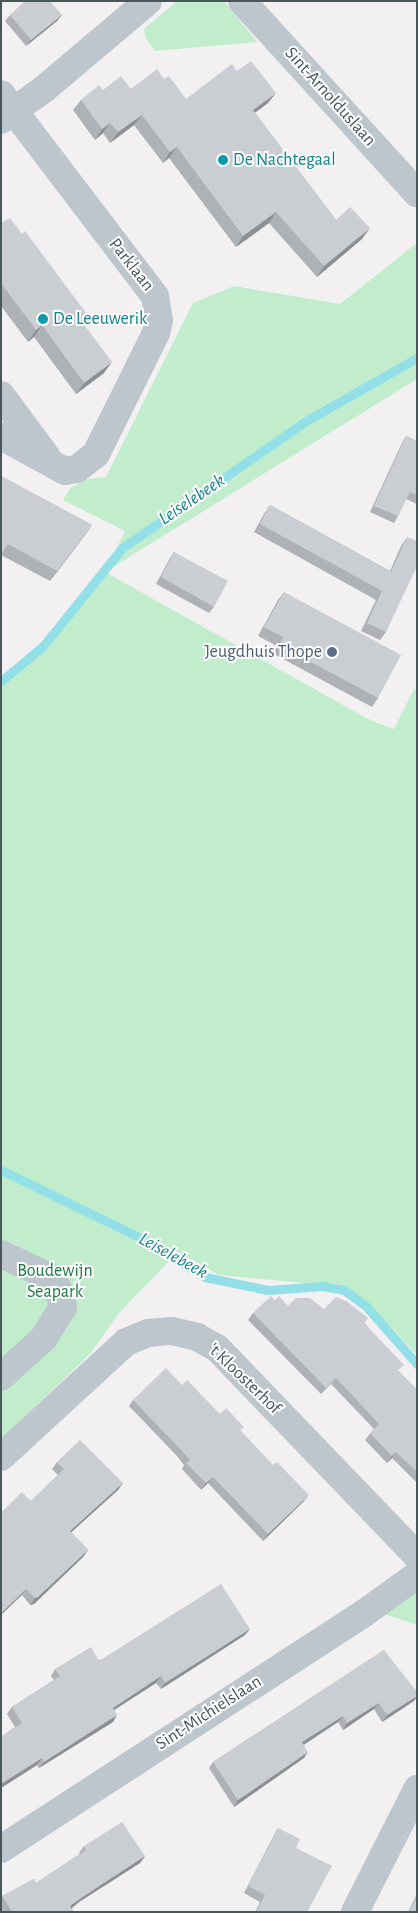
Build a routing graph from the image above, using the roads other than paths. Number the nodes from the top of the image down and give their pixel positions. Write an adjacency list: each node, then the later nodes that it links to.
1 (148, 1): 3 (street, Parklaan)
2 (242, 1): 4 (street, Sint-Arnolduslaan)
3 (5, 109): 7 (street, Parklaan)
4 (417, 193)
5 (1, 395): 7 (street)
6 (1, 436): 7 (street)
7 (53, 464)
8 (1, 1254): 9 (street)
9 (1, 1377)
10 (1, 1457): 11 (street, 't Kloosterhof)
11 (417, 1556)
12 (417, 1575): 14 (street, Sint-Michielslaan)
13 (417, 1789): 15 (street)
14 (1, 1849)
15 (355, 1912)

